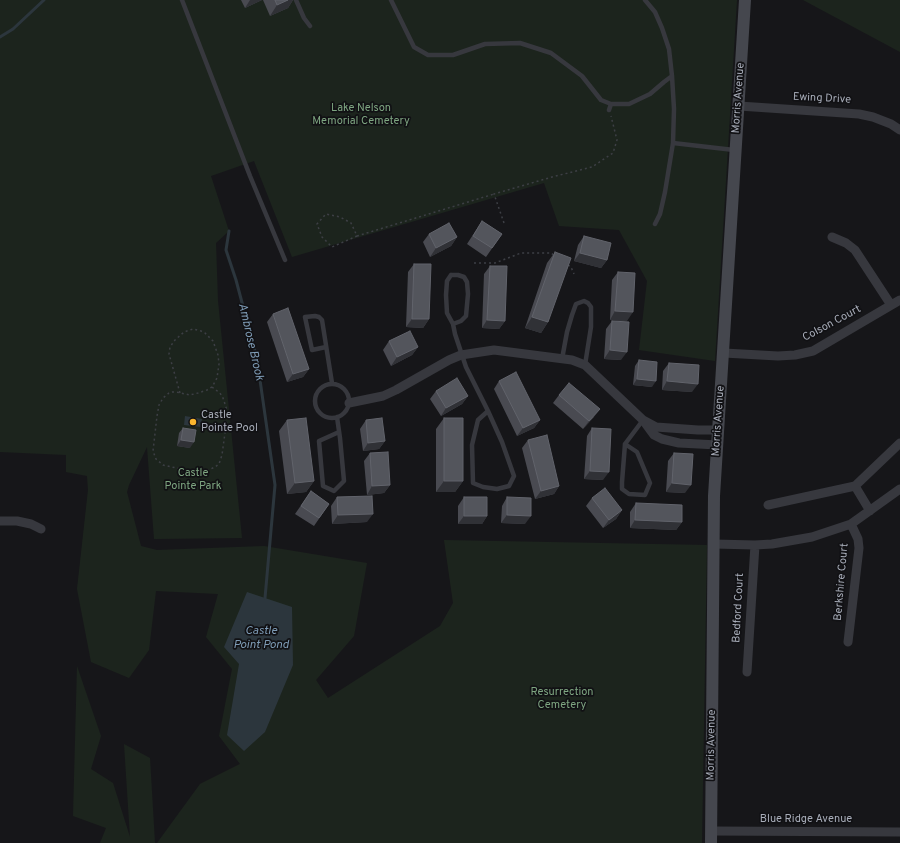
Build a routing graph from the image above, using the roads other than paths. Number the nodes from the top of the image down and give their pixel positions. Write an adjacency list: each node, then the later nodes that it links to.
1 (182, 0): 16 (lane)
2 (296, 0): 6 (lane)
3 (391, 0): 8 (lane)
4 (645, 0): 7 (lane)
5 (745, 0): 9 (street, Morris Avenue)
6 (310, 26)
7 (672, 76): 8 (lane); 12 (lane)
8 (611, 104): 10 (lane)
9 (739, 106): 11 (street, Ewing Drive); 13 (street, Morris Avenue)
10 (609, 110)
11 (900, 130)
12 (673, 142): 13 (lane); 14 (lane)
13 (736, 150): 21 (street, Morris Avenue)
14 (655, 224)
15 (832, 237): 18 (street)
16 (285, 260)
17 (900, 300): 18 (street, Colson Court)
18 (891, 305): 21 (street, Colson Court)
19 (453, 324): 19 (lane); 22 (lane)
20 (326, 347): 20 (lane); 25 (lane)
21 (724, 352): 30 (street, Morris Avenue)
22 (461, 355): 23 (street); 26 (street); 27 (lane)
23 (562, 359): 24 (street); 24 (lane)
24 (585, 365): 29 (street)
25 (332, 383): 26 (lane); 28 (lane)
26 (349, 402): 28 (lane)
27 (488, 411): 27 (lane)
28 (337, 417): 31 (lane)
29 (643, 420): 30 (street); 33 (lane); 34 (street)
30 (719, 430): 34 (street, Morris Avenue)
31 (339, 432): 31 (lane)
32 (900, 443): 35 (street)
33 (625, 444): 33 (lane)
34 (718, 446): 42 (street, Morris Avenue)
35 (854, 486): 37 (street); 38 (street)
36 (900, 489): 38 (street)
37 (768, 505)
38 (870, 511): 40 (street)
39 (0, 521): 41 (street)
40 (851, 524): 43 (street); 44 (street, Berkshire Court)
41 (41, 529)
42 (714, 544): 43 (street); 47 (street, Morris Avenue)
43 (755, 545): 45 (street, Bedford Court)
44 (848, 642)
45 (747, 672)
46 (900, 832): 47 (street, Blue Ridge Avenue)
47 (711, 837)

